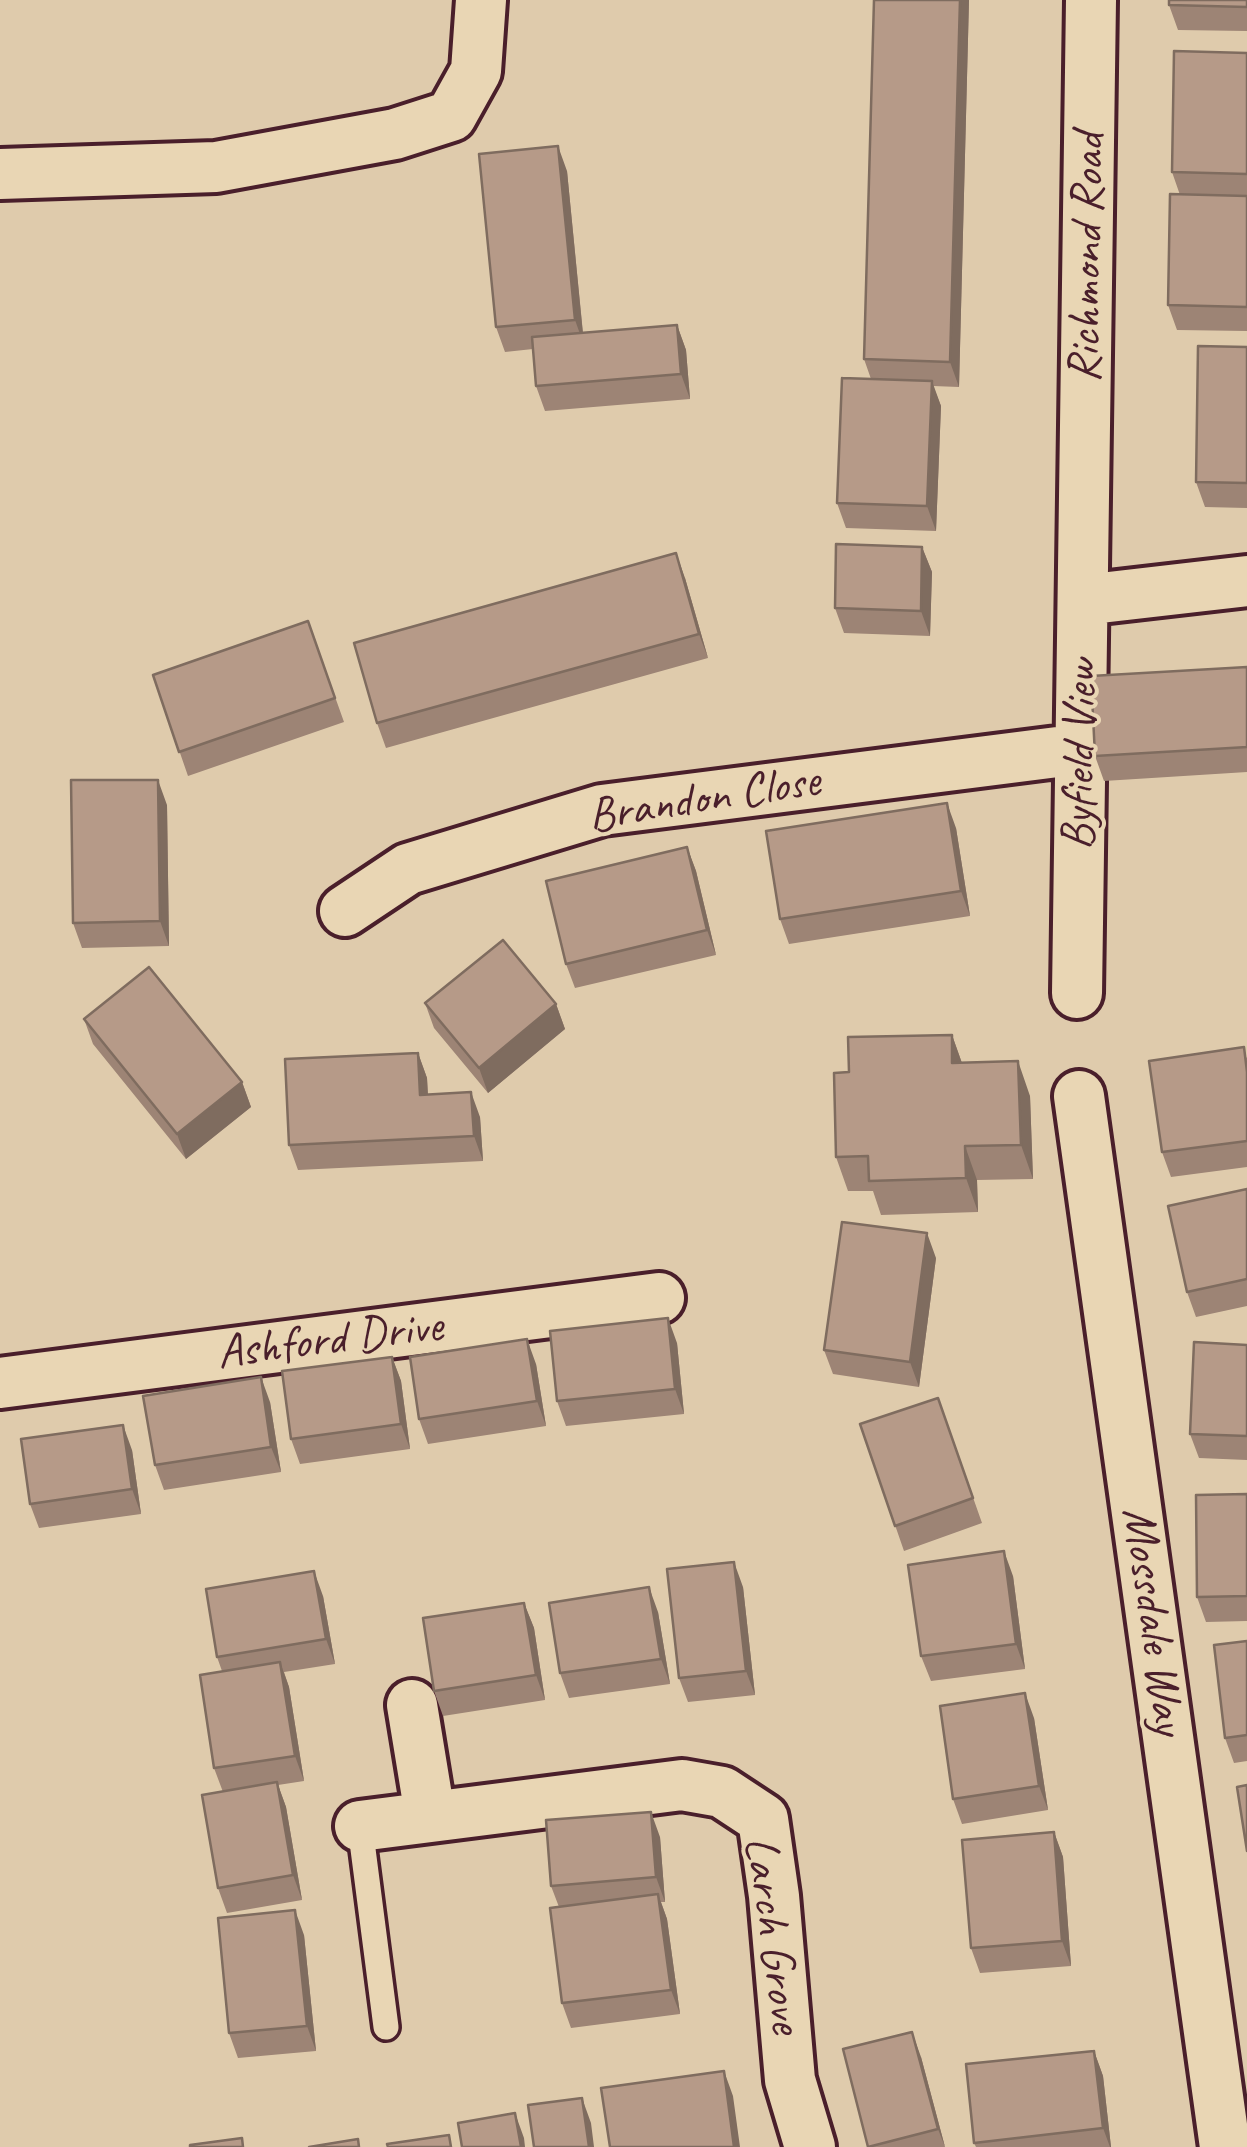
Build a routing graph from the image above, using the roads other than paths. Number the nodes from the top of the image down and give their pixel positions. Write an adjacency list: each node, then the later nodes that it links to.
1 (481, 0): 3 (street)
2 (1092, 0): 4 (street, Richmond Road)
3 (0, 174)
4 (1084, 517): 6 (street, Byfield View)
5 (1247, 581): 6 (street)
6 (1083, 600): 7 (street, Byfield View)
7 (1080, 750): 8 (street, Brandon Close); 9 (street, Byfield View)
8 (345, 911)
9 (1077, 993)
10 (1079, 1096): 18 (street, Mossdale Way)
11 (659, 1298): 12 (street, Ashford Drive)
12 (0, 1383)
13 (412, 1706): 14 (street)
14 (430, 1815): 15 (street, Larch Grove); 17 (street, Larch Grove)
15 (360, 1826): 16 (lane)
16 (386, 2027)
17 (810, 2147)
18 (1224, 2147)

